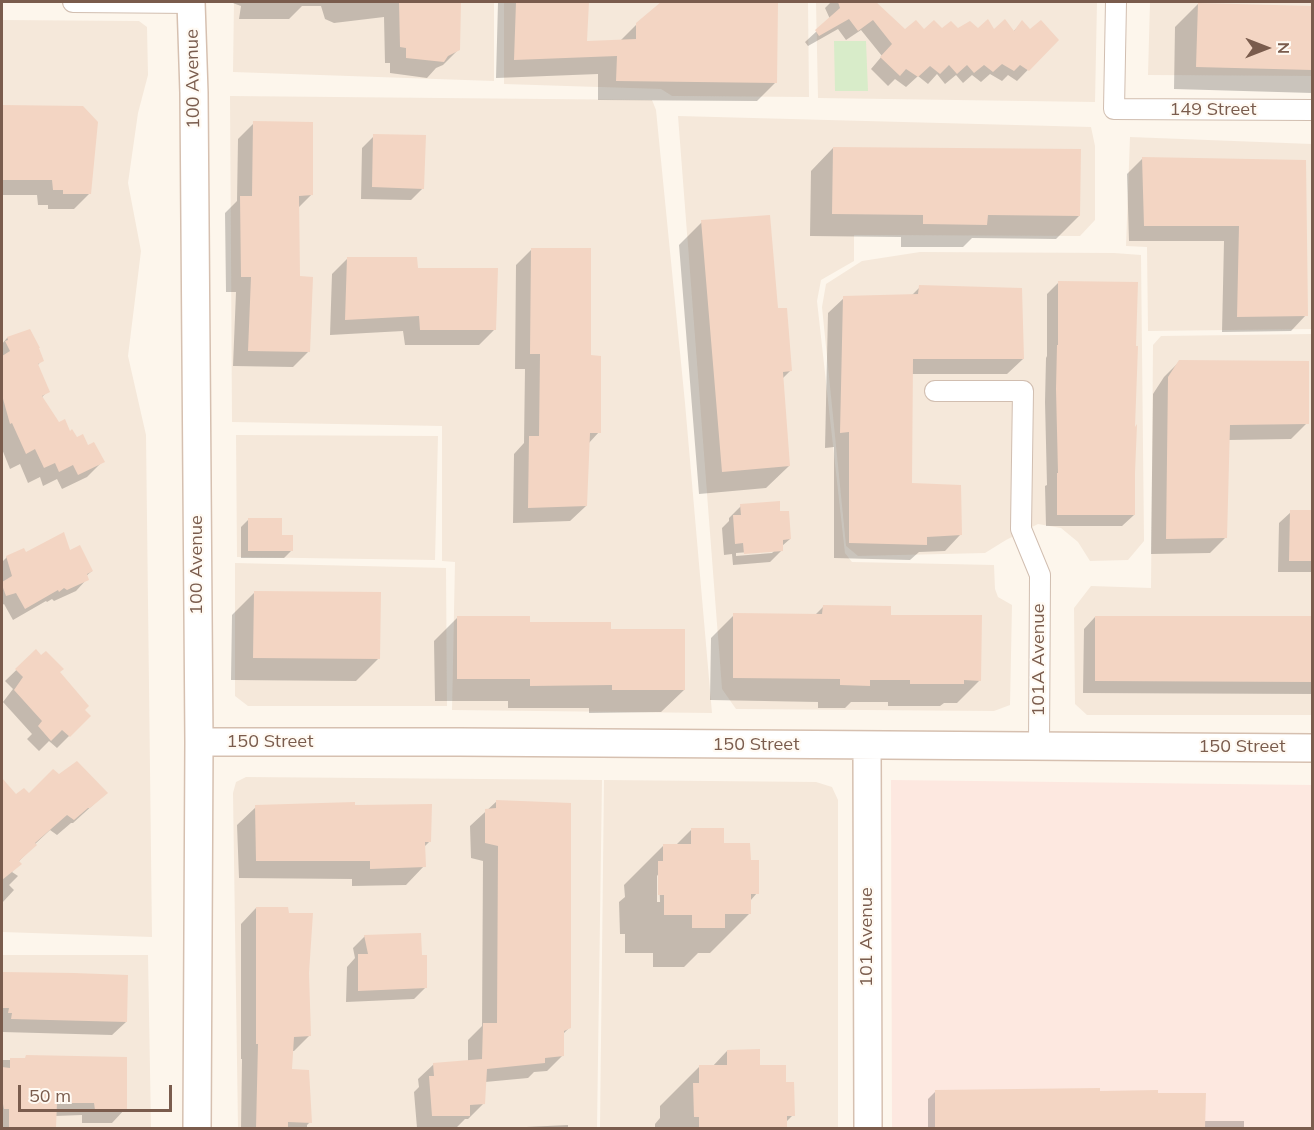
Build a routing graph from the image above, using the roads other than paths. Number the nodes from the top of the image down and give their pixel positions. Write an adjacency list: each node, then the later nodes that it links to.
1 (73, 2): 2 (street)
2 (191, 2): 6 (main road, 100 Avenue)
3 (1116, 2): 4 (street, 149 Street)
4 (1312, 110)
5 (935, 391): 8 (street, 101A Avenue)
6 (199, 742): 7 (main road, 150 Street); 10 (main road, 100 Avenue)
7 (867, 745): 8 (main road, 150 Street); 11 (main road, 101 Avenue)
8 (1039, 745): 9 (main road, 150 Street)
9 (1312, 748)
10 (197, 1128)
11 (868, 1128)

